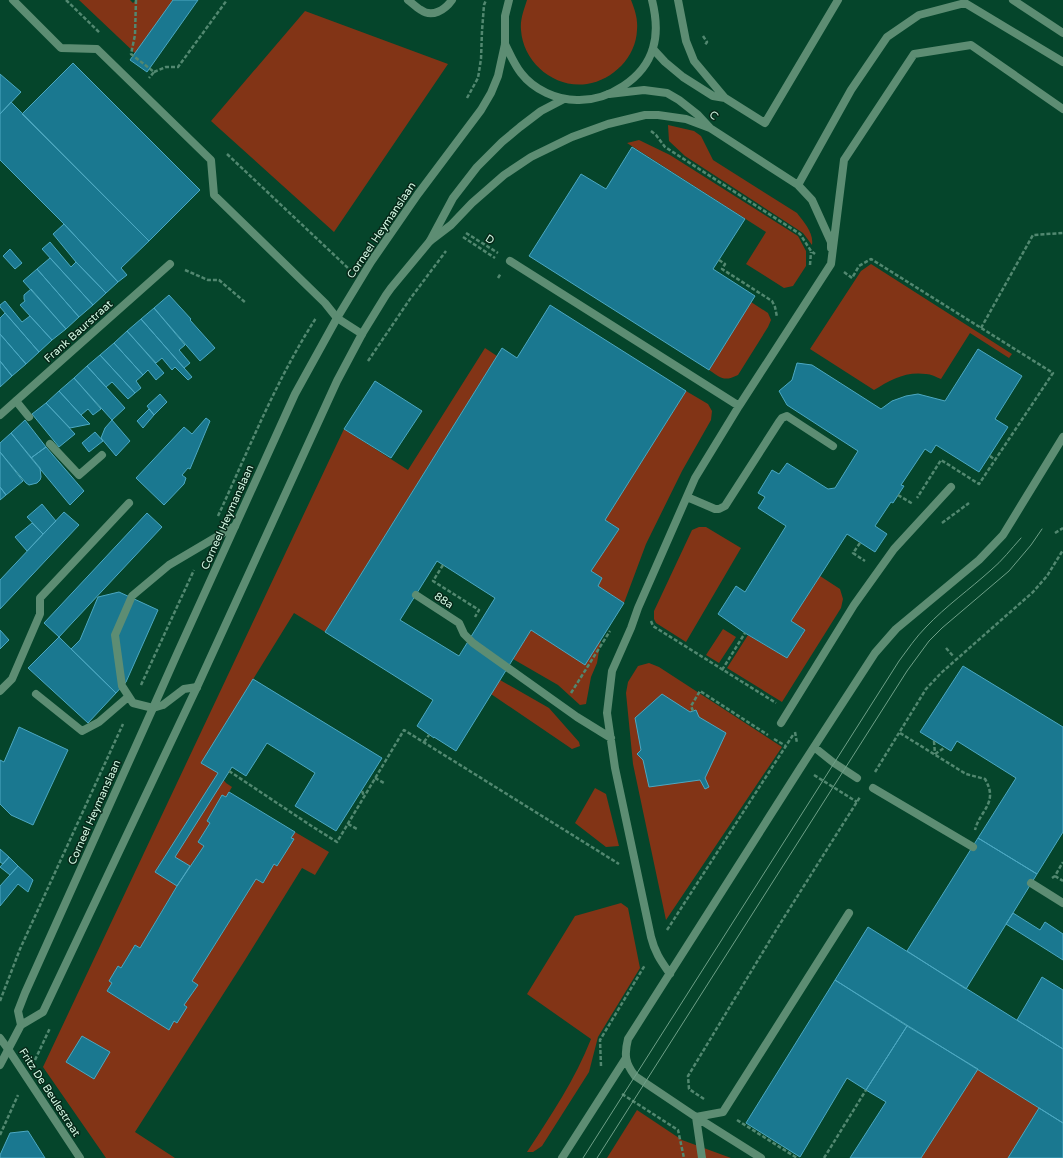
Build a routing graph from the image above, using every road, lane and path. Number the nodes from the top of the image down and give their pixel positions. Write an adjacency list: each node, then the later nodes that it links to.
1 (13, 0): 39 (street)
2 (136, 0): 16 (path)
3 (227, 0): 16 (path)
4 (408, 0): 5 (street)
5 (452, 0)
6 (486, 0): 17 (path)
7 (510, 0): 13 (street, Corneel Heymanslaan)
8 (652, 0): 14 (street, Corneel Heymanslaan)
9 (678, 0): 20 (street)
10 (838, 0): 20 (street)
11 (1013, 0): 12 (street)
12 (1063, 33)
13 (505, 44): 21 (street, Corneel Heymanslaan); 41 (street, Corneel Heymanslaan)
14 (653, 49): 19 (street, Corneel Heymanslaan); 20 (street)
15 (1063, 62): 25 (street)
16 (154, 72): 18 (path)
17 (478, 78)
18 (148, 79)
19 (608, 94): 21 (street, Corneel Heymanslaan); 23 (street, C)
20 (724, 98)
21 (564, 99): 29 (street, Corneel Heymanslaan)
22 (1063, 109): 36 (street)
23 (710, 128): 25 (street, C); 29 (street)
24 (648, 129): 36 (path)
25 (798, 184): 36 (street, C)
26 (462, 230): 34 (path, D)
27 (1063, 233): 43 (path)
28 (459, 234): 33 (path)
29 (430, 241): 44 (street, Corneel Heymanslaan)
30 (450, 246): 40 (path)
31 (338, 259): 37 (path)
32 (720, 260): 42 (path)
33 (501, 261)
34 (510, 261): 46 (street)
35 (170, 264): 38 (path); 45 (street, Frank Baurstraat)
36 (832, 264): 43 (path); 46 (street)
37 (348, 268)
38 (246, 303)
39 (325, 303): 41 (street); 62 (path)
40 (404, 308)
41 (337, 318): 44 (street); 58 (street, Corneel Heymanslaan)
42 (776, 321)
43 (981, 328): 53 (path)
44 (362, 334): 72 (street, Corneel Heymanslaan)
45 (16, 401): 47 (street, Frank Baurstraat); 48 (street)
46 (739, 406): 55 (street)
47 (0, 415)
48 (29, 417)
49 (1063, 437): 87 (street)
50 (50, 444): 52 (street)
51 (833, 446): 55 (street)
52 (102, 455)
53 (990, 456)
54 (951, 487): 79 (street)
55 (687, 497): 65 (street)
56 (129, 503): 73 (street)
57 (969, 503): 59 (path)
58 (235, 526): 62 (street); 77 (street, Corneel Heymanslaan)
59 (939, 526)
60 (1063, 528): 61 (path)
61 (1055, 533)
62 (206, 544): 76 (path); 76 (street)
63 (443, 566): 66 (path)
64 (416, 595): 83 (street, 88a)
65 (638, 608): 71 (path); 83 (street)
66 (472, 621)
67 (613, 626): 75 (path)
68 (745, 633): 71 (path)
69 (946, 648): 70 (path)
70 (954, 657)
71 (722, 670): 79 (path)
72 (197, 687): 77 (street); 114 (street, Corneel Heymanslaan)
73 (0, 691)
74 (36, 694): 76 (street)
75 (569, 697)
76 (131, 700): 77 (street); 113 (path)
77 (154, 708): 114 (street, Corneel Heymanslaan)
78 (693, 710): 89 (path)
79 (790, 712): 80 (street); 86 (path)
80 (781, 724)
81 (900, 733): 90 (path)
82 (429, 735): 85 (path)
83 (611, 738): 104 (street)
84 (934, 741): 90 (path)
85 (424, 742): 93 (path); 104 (path)
86 (798, 746)
87 (814, 747): 91 (street); 94 (street)
88 (944, 748): 90 (path)
89 (781, 754): 91 (path); 110 (path)
90 (935, 754): 102 (path)
91 (801, 767): 99 (path); 112 (street)
92 (229, 771): 100 (path)
93 (375, 778): 95 (path); 98 (path)
94 (857, 778)
95 (384, 783)
96 (873, 788): 103 (street)
97 (362, 791): 98 (path)
98 (364, 797): 100 (path)
99 (857, 802)
100 (348, 824): 101 (path)
101 (357, 829)
102 (974, 834)
103 (973, 847)
104 (637, 876): 111 (street)
105 (1055, 876): 106 (path)
106 (1063, 881)
107 (1032, 883): 108 (street)
108 (1063, 903)
109 (850, 913): 122 (street)
110 (661, 926)
111 (654, 949): 112 (street); 119 (path)
112 (670, 974): 117 (street)
113 (0, 1001)
114 (21, 1025): 116 (street)
115 (0, 1038): 116 (street, Fritz De Beulestraat)
116 (8, 1049): 118 (street); 123 (street, Fritz De Beulestraat)
117 (626, 1058): 120 (street); 122 (street)
118 (0, 1065)
119 (601, 1069)
120 (609, 1086): 124 (street); 125 (path)
121 (866, 1090): 128 (path)
122 (696, 1117): 126 (street); 127 (street)
123 (80, 1158)
124 (562, 1158)
125 (684, 1158)
126 (702, 1158)
127 (761, 1158)
128 (824, 1158)

